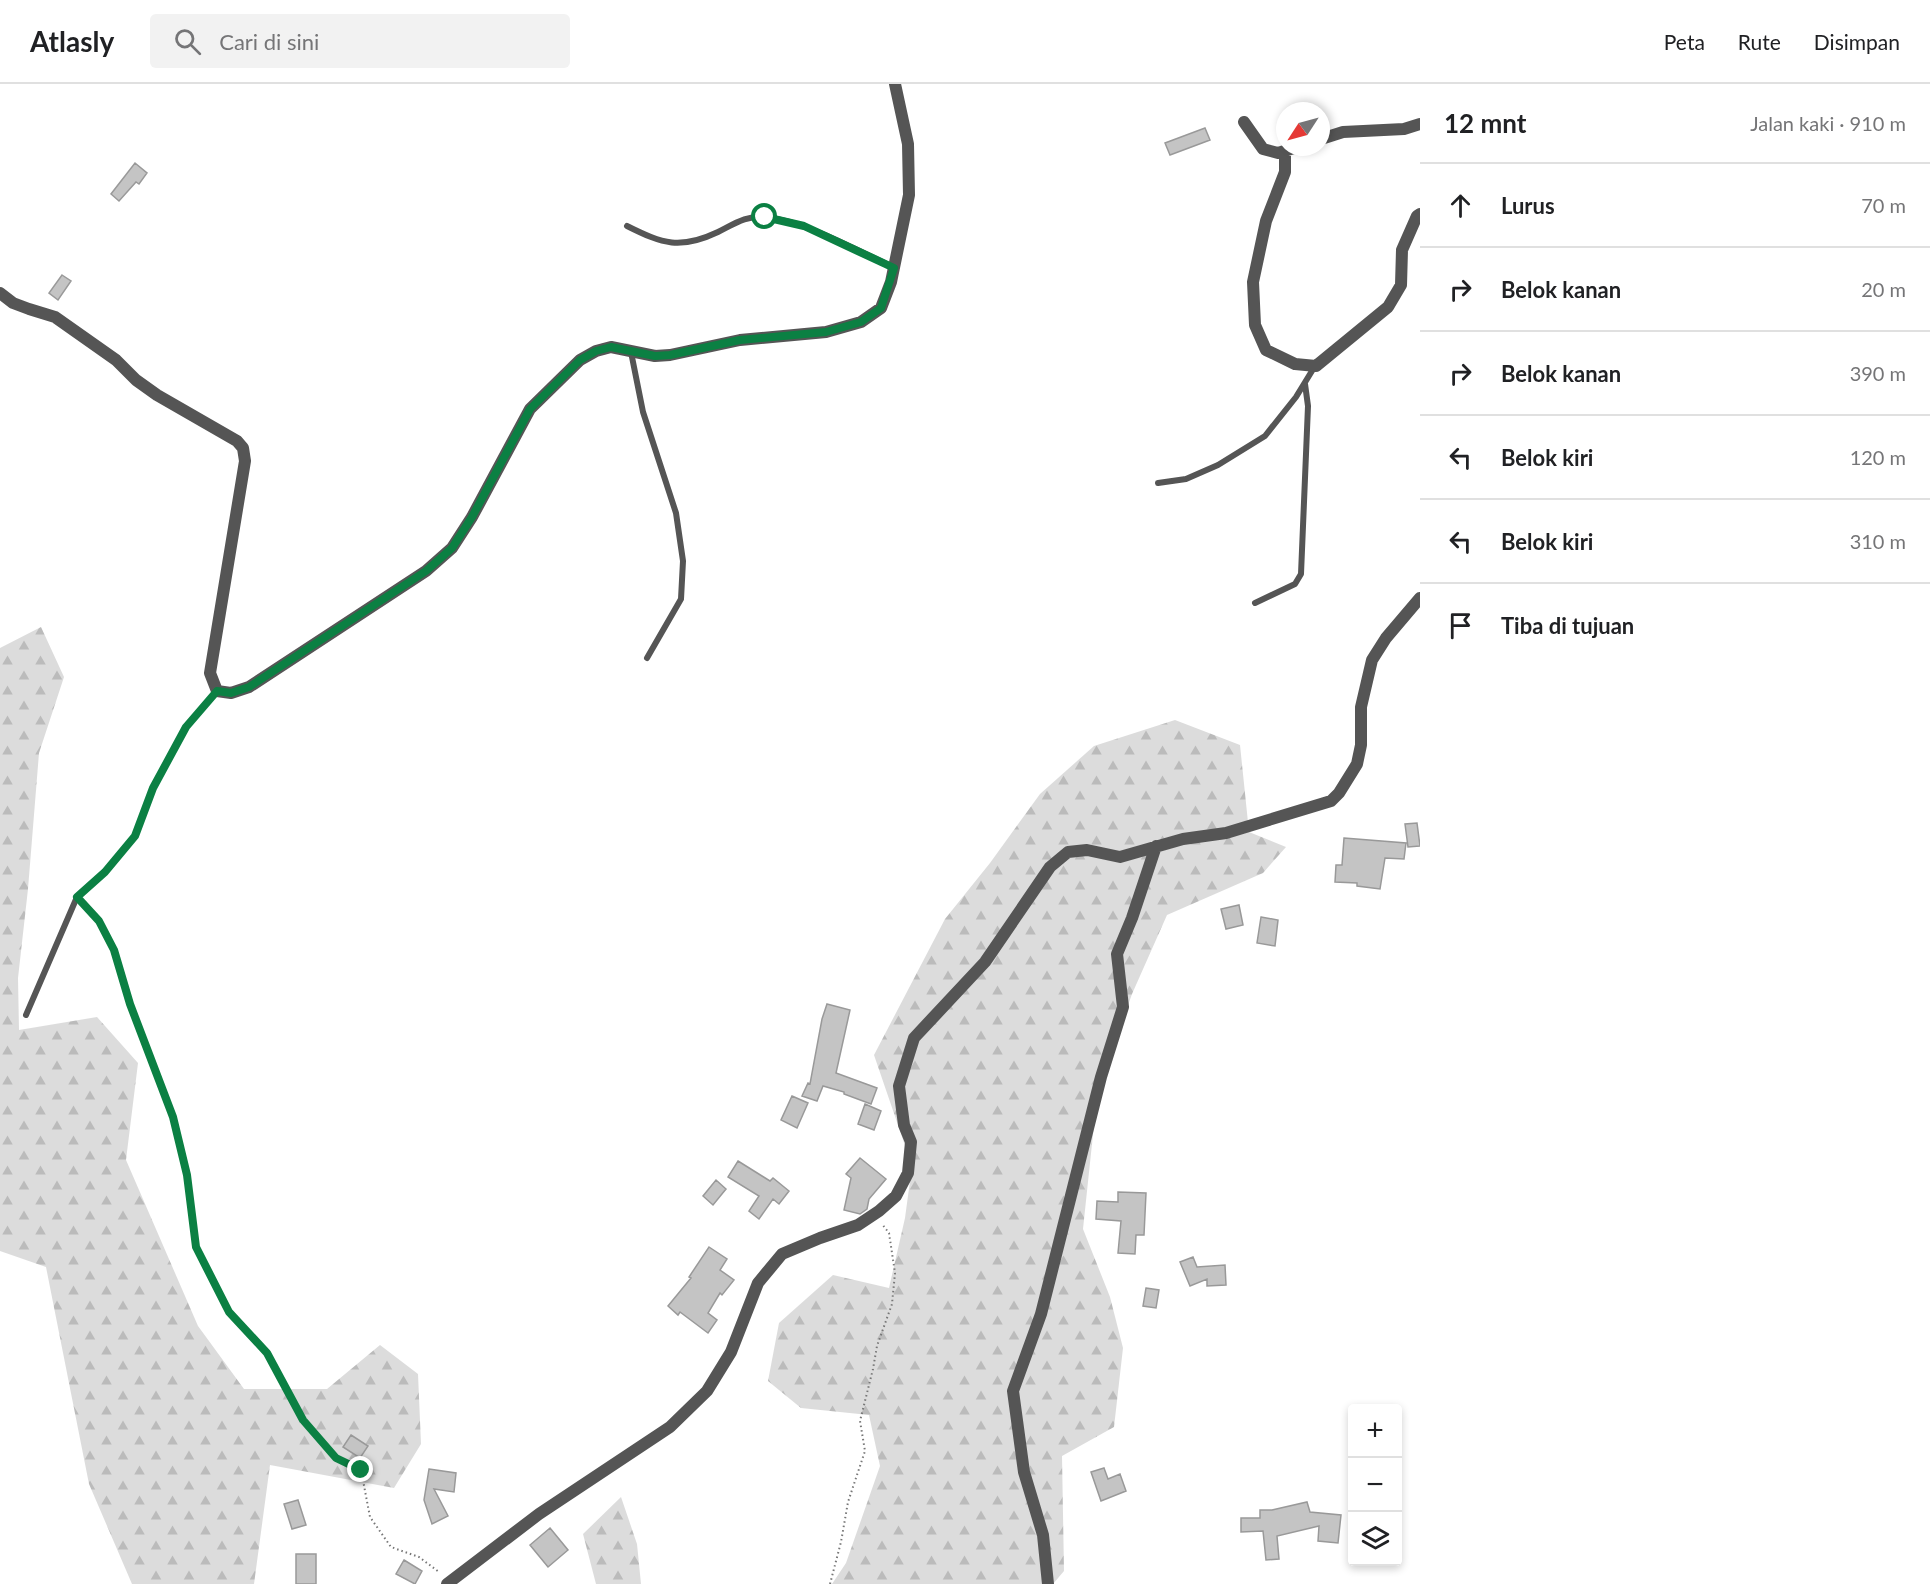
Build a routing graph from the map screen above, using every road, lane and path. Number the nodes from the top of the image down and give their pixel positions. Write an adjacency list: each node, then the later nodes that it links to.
1 (895, 84): 9 (street)
2 (1244, 122): 5 (street)
3 (1420, 124): 4 (street)
4 (1330, 136)
5 (1276, 152)
6 (1289, 156): 12 (street)
7 (1420, 214): 12 (street)
8 (627, 226): 9 (lane)
9 (894, 268): 11 (street)
10 (0, 293): 18 (street)
11 (631, 351): 17 (lane); 18 (street)
12 (1316, 366): 13 (lane)
13 (1305, 384): 14 (lane); 16 (lane)
14 (1158, 483)
15 (1420, 598): 19 (street)
16 (1255, 603)
17 (647, 658)
18 (217, 691): 20 (lane)
19 (1156, 846): 22 (street); 25 (street)
20 (77, 897): 21 (lane); 23 (path)
21 (26, 1015)
22 (876, 1214): 23 (street); 24 (path)
23 (449, 1583)
24 (830, 1584)
25 (1048, 1584)

